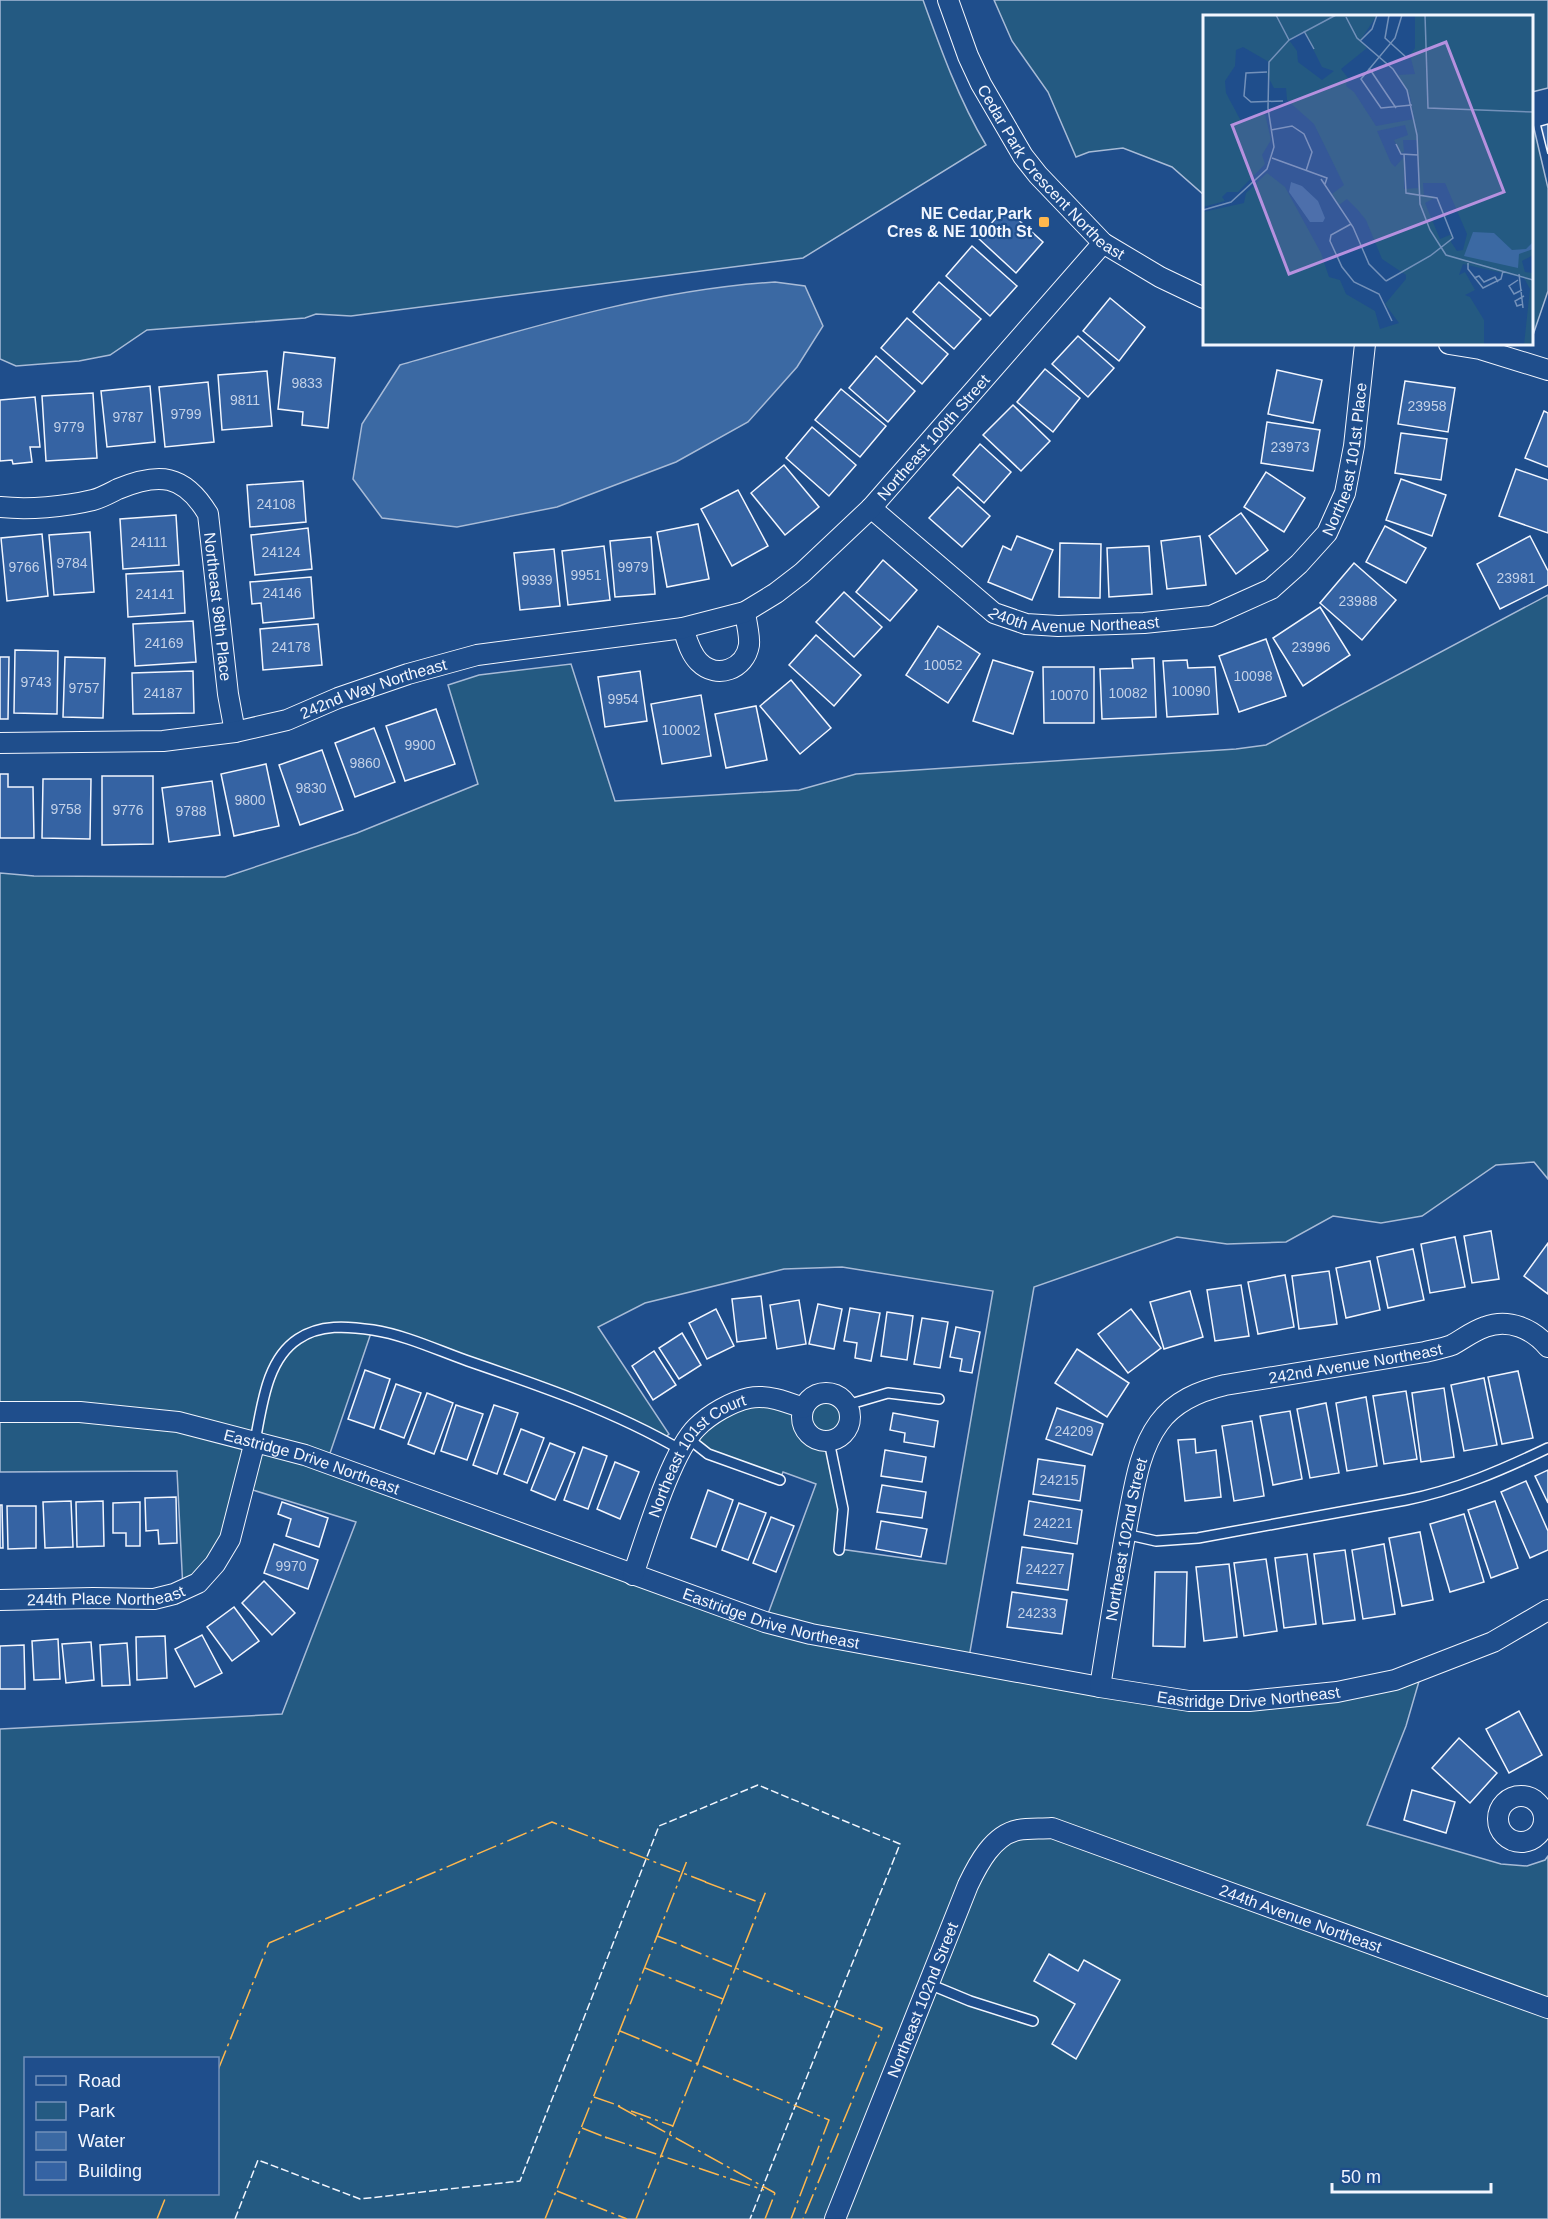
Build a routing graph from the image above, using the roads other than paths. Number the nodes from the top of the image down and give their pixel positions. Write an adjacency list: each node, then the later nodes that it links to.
1 (948, 0): 2 (street, Cedar Park Crescent Northeast)
2 (1103, 243): 3 (street, Cedar Park Crescent Northeast); 8 (street, Northeast 100th Street)
3 (1203, 298)
4 (1365, 345): 9 (street, Northeast 101st Place)
5 (1454, 345): 6 (street)
6 (1548, 370)
7 (0, 507): 12 (street, Northeast 98th Place)
8 (871, 508): 9 (street, 240th Avenue Northeast); 10 (street, Northeast 100th Street)
9 (1299, 564)
10 (745, 612): 11 (street, 242nd Way Northeast); 11 (street)
11 (683, 628): 12 (street, 242nd Way Northeast)
12 (235, 732): 13 (street, 242nd Way Northeast)
13 (0, 743)
14 (1548, 1347): 16 (street, 242nd Avenue Northeast)
15 (939, 1399): 17 (lane)
16 (1178, 1404): 25 (street, Northeast 102nd Street)
17 (847, 1405): 18 (street); 21 (street)
18 (803, 1408): 21 (street); 22 (street, Northeast 101st Court)
19 (0, 1412): 20 (street, Eastridge Drive Northeast)
20 (255, 1441): 22 (lane); 27 (street, Eastridge Drive Northeast); 28 (street, 244th Place Northeast)
21 (829, 1441): 26 (lane)
22 (685, 1444): 24 (lane); 27 (street, Northeast 101st Court)
23 (1548, 1448): 25 (lane)
24 (780, 1480)
25 (1125, 1534): 30 (street, Northeast 102nd Street)
26 (839, 1550)
27 (633, 1575): 30 (street, Eastridge Drive Northeast)
28 (0, 1600)
29 (1548, 1610): 30 (street, Eastridge Drive Northeast)
30 (1100, 1687)
31 (1052, 1828): 32 (street, Northeast 102nd Street); 33 (street, 244th Avenue Northeast)
32 (928, 1984): 34 (lane); 35 (street, Northeast 102nd Street)
33 (1548, 2008)
34 (1033, 2021)
35 (835, 2219)

